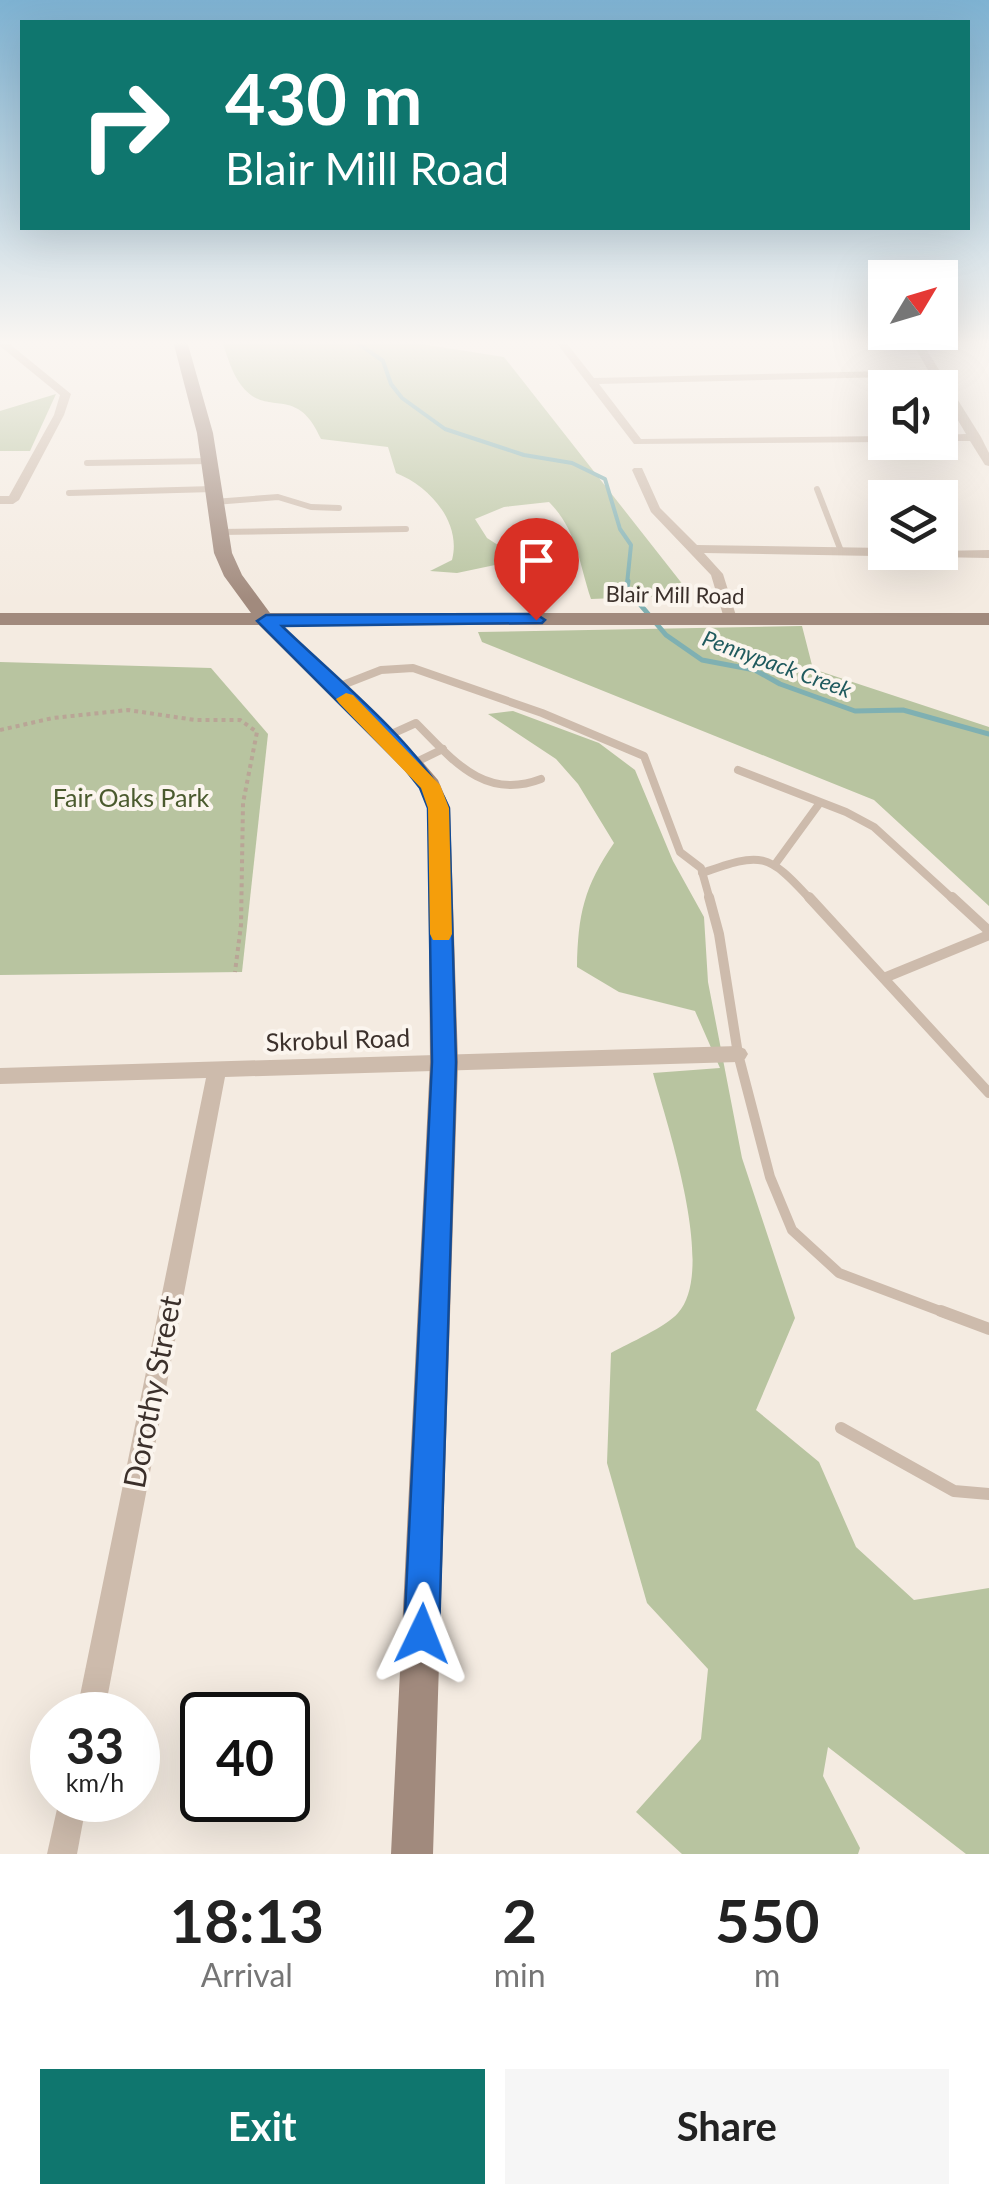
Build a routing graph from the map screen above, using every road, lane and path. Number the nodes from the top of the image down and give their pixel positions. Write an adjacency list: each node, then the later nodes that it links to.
1 (51, 428): 15 (street)
2 (201, 428): 8 (street)
3 (626, 428): 7 (street)
4 (970, 428): 6 (street)
5 (958, 437): 6 (street)
6 (975, 437): 10 (street)
7 (868, 439)
8 (209, 461): 9 (lane); 14 (street)
9 (87, 463)
10 (989, 463)
11 (638, 470): 19 (street)
12 (817, 489): 20 (lane)
13 (69, 493): 14 (lane)
14 (213, 495): 16 (lane); 18 (street)
15 (6, 500)
16 (339, 508)
17 (406, 530): 18 (lane)
18 (219, 532): 26 (street)
19 (697, 548): 20 (street); 27 (street)
20 (840, 552): 21 (street)
21 (868, 552)
22 (958, 553): 23 (street)
23 (989, 554)
24 (0, 619): 26 (street, Blair Mill Road)
25 (989, 619): 27 (street, Blair Mill Road)
26 (266, 621): 27 (street, Blair Mill Road); 28 (street)
27 (731, 622)
28 (334, 688): 30 (street); 37 (lane)
29 (0, 730): 39 (path)
30 (385, 737): 31 (lane); 32 (street)
31 (443, 749): 32 (lane); 34 (lane)
32 (412, 764): 42 (street)
33 (738, 770): 35 (lane)
34 (541, 779)
35 (819, 804): 36 (lane); 38 (lane)
36 (776, 863): 37 (lane); 40 (lane)
37 (702, 874): 41 (lane)
38 (989, 933): 40 (lane)
39 (234, 972)
40 (884, 978): 45 (lane)
41 (738, 1054): 42 (street, Skrobul Road); 46 (lane)
42 (444, 1062): 43 (street, Skrobul Road); 52 (street)
43 (217, 1069): 44 (street, Skrobul Road); 49 (street, Dorothy Street)
44 (0, 1076)
45 (989, 1093)
46 (989, 1329)
47 (840, 1428): 48 (lane)
48 (989, 1494)
49 (95, 1692)
50 (69, 1822): 51 (street)
51 (62, 1854)
52 (412, 1854)

